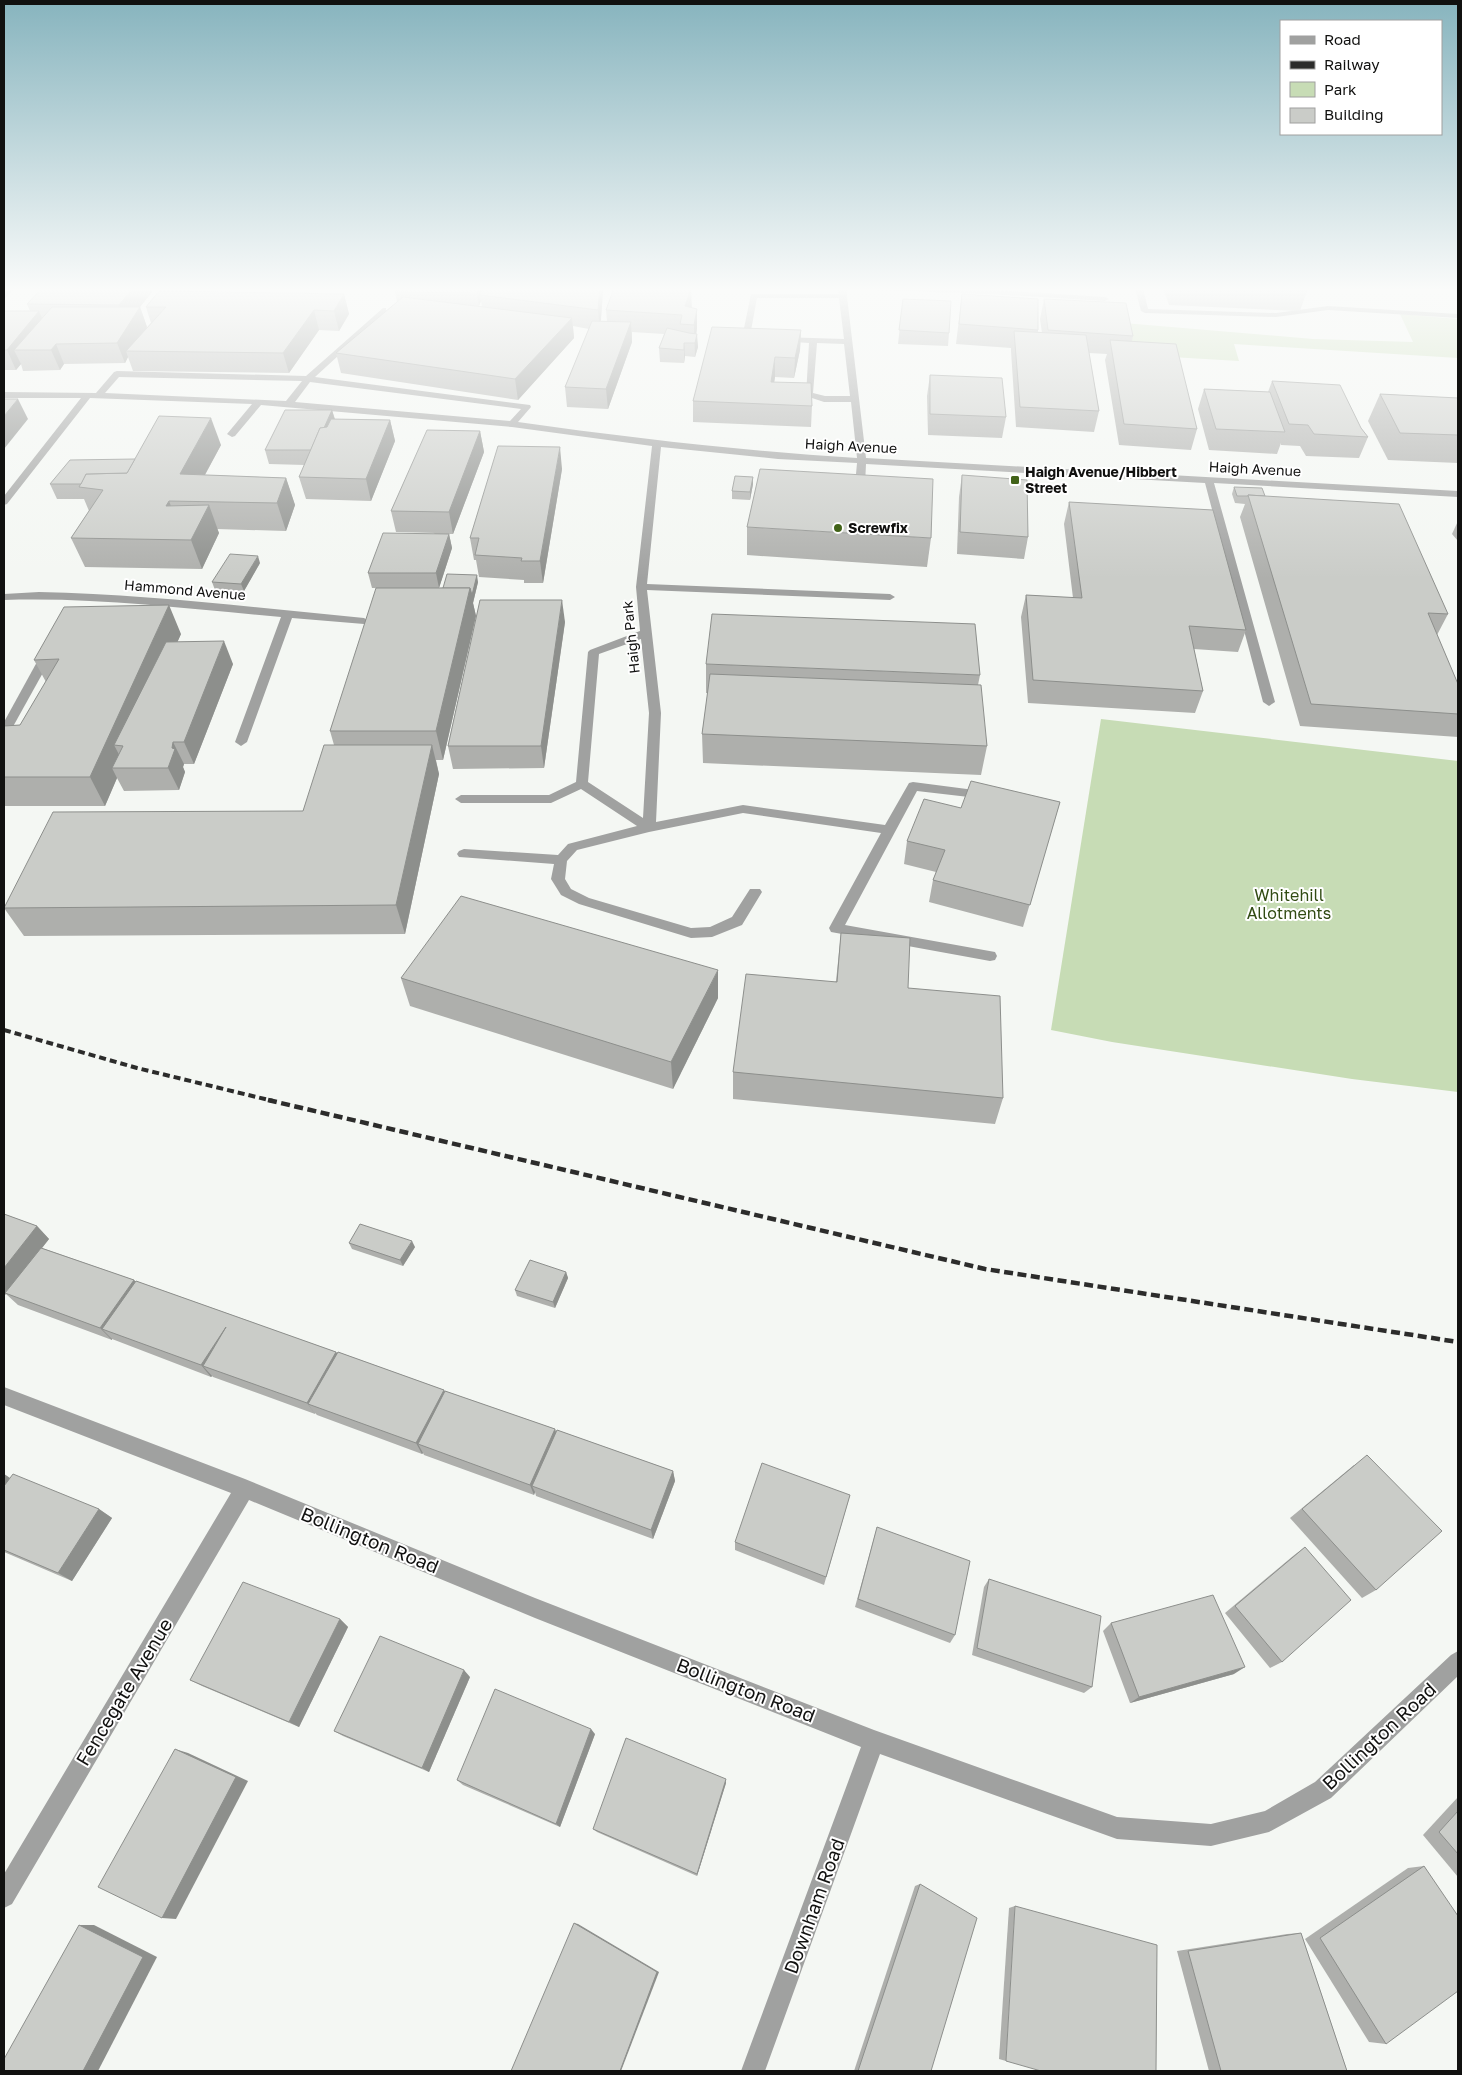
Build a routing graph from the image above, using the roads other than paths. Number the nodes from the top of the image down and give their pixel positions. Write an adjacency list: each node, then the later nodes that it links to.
1 (108, 385): 8 (street)
2 (303, 385): 11 (street)
3 (366, 385): 12 (street)
4 (810, 385): 9 (street)
5 (852, 385): 9 (street)
6 (4, 395): 7 (street, Haigh Avenue)
7 (88, 395): 8 (street, Haigh Avenue); 19 (street)
8 (99, 395): 10 (street, Haigh Avenue)
9 (854, 399): 15 (street)
10 (259, 402): 11 (street, Haigh Avenue); 13 (street)
11 (288, 404): 12 (street, Haigh Avenue)
12 (512, 424): 14 (street, Haigh Avenue)
13 (232, 434)
14 (657, 444): 15 (street, Haigh Avenue); 20 (street, Haigh Park)
15 (862, 461): 16 (street, Haigh Avenue); 17 (street)
16 (1209, 481): 18 (street, Haigh Avenue); 27 (street)
17 (860, 486)
18 (1458, 494)
19 (6, 497)
20 (641, 587): 22 (street); 25 (street, Haigh Park)
21 (4, 597): 23 (street, Hammond Avenue)
22 (890, 597)
23 (288, 614): 24 (street, Hammond Avenue); 29 (street)
24 (364, 621)
25 (646, 633): 30 (street); 33 (street, Haigh Park)
26 (56, 638): 28 (street)
27 (1269, 702)
28 (4, 732)
29 (241, 742)
30 (582, 784): 32 (street); 33 (street)
31 (998, 796): 34 (street)
32 (461, 798)
33 (649, 828): 34 (street); 36 (street)
34 (890, 830): 38 (street)
35 (464, 854): 36 (street)
36 (561, 860): 37 (street)
37 (755, 892)
38 (990, 956)
39 (4, 1396): 40 (street, Bollington Road)
40 (245, 1488): 42 (street, Bollington Road); 43 (street, Fencegate Avenue)
41 (1458, 1662): 42 (street, Bollington Road)
42 (874, 1740): 44 (street, Downham Road)
43 (4, 1896)
44 (753, 2071)

